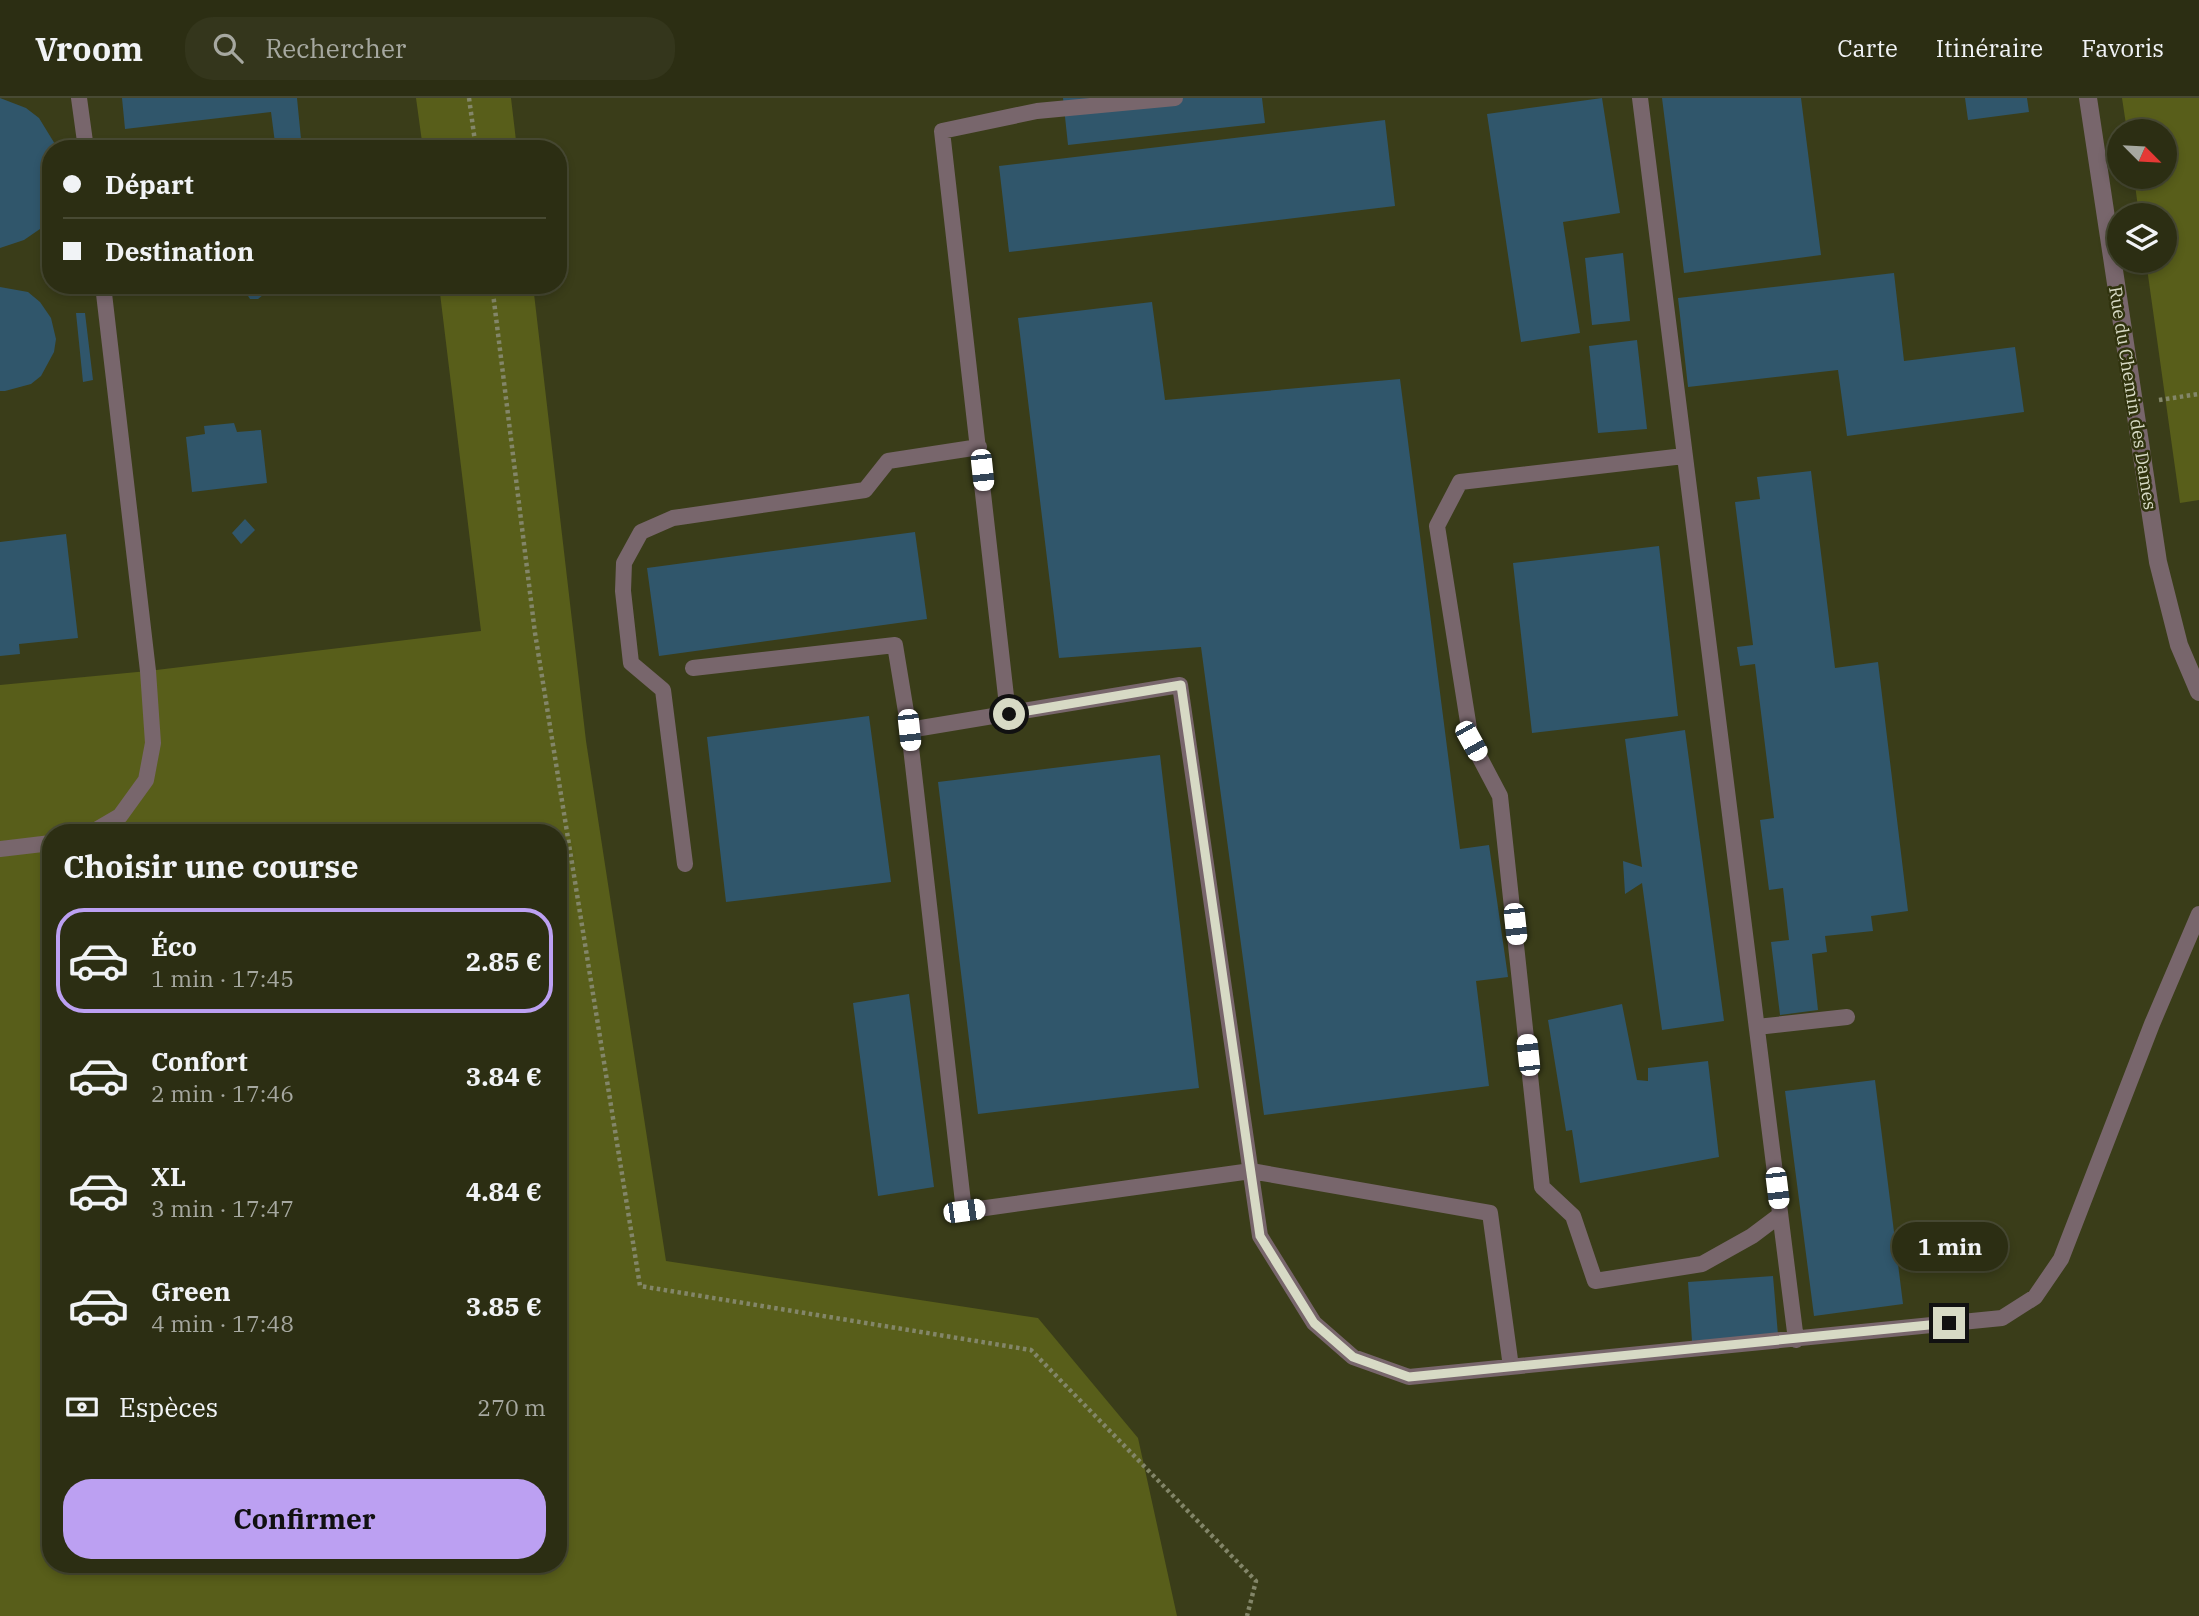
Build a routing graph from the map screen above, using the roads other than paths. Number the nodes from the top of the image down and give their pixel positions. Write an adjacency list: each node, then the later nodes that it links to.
1 (79, 98): 6 (lane)
2 (1175, 98): 5 (lane)
3 (1640, 98): 9 (lane)
4 (2088, 98): 11 (street, Rue du Chemin des Dames)
5 (1036, 105): 8 (lane)
6 (85, 140)
7 (104, 294): 14 (lane)
8 (979, 447): 12 (lane); 17 (lane)
9 (1684, 456): 20 (lane); 22 (lane)
10 (693, 668): 13 (lane)
11 (2199, 692)
12 (1009, 714): 13 (lane); 21 (lane)
13 (909, 730): 21 (lane)
14 (106, 824)
15 (42, 844): 16 (lane)
16 (0, 849)
17 (685, 864)
18 (2199, 914): 23 (lane)
19 (1847, 1017): 20 (lane)
20 (1757, 1027): 22 (lane)
21 (1251, 1171): 24 (lane); 24 (lane)
22 (1780, 1215): 23 (lane)
23 (1796, 1340): 24 (lane)
24 (1511, 1367)

